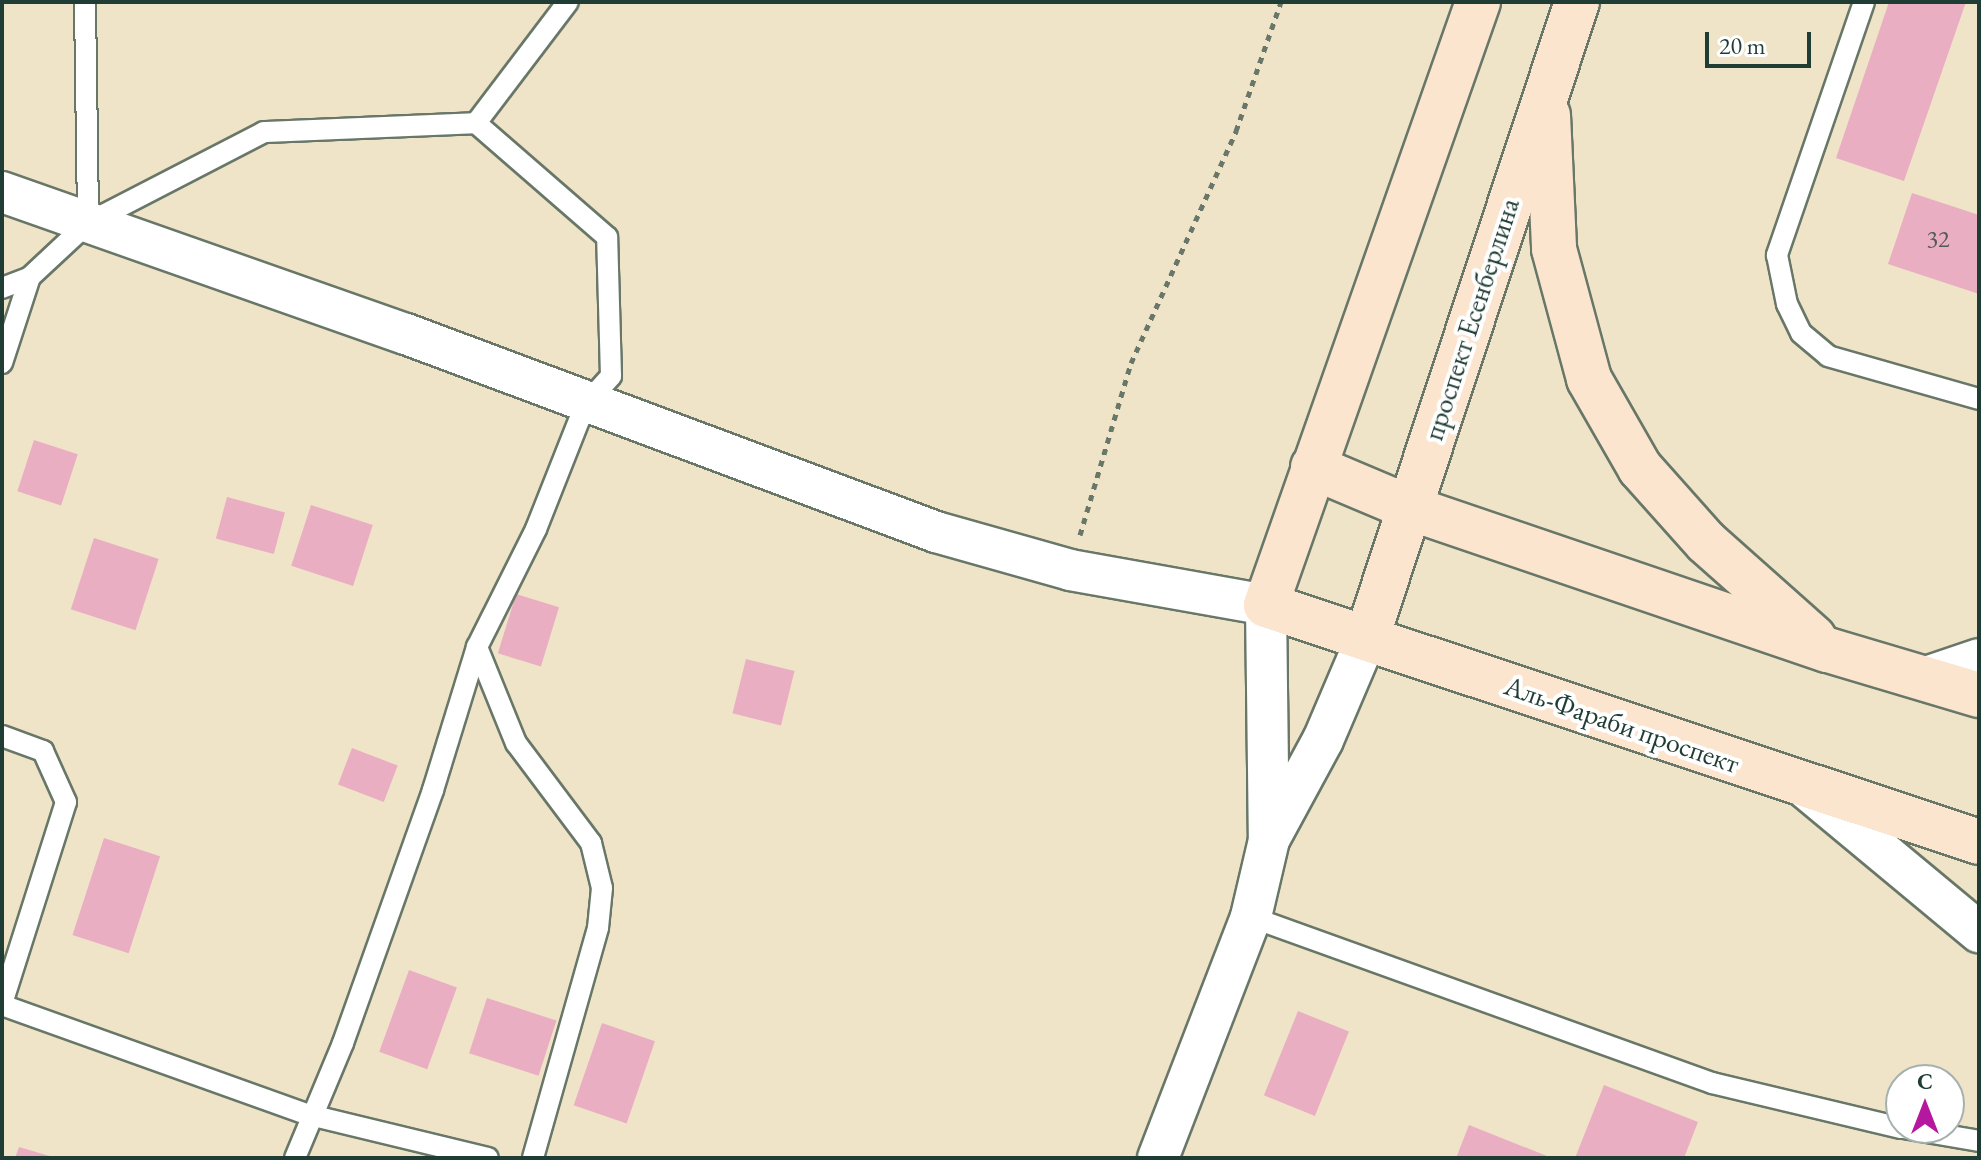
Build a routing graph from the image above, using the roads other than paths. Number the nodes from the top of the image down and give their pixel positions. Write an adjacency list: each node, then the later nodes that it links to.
1 (85, 2): 9 (lane)
2 (568, 2): 7 (lane)
3 (1864, 2): 13 (lane)
4 (1473, 7): 15 (street)
5 (1579, 8): 6 (street, проспект Есенберлина)
6 (1546, 87): 16 (street, проспект Есенберлина); 20 (street)
7 (476, 123): 9 (lane); 14 (lane)
8 (2, 192): 9 (street)
9 (88, 223): 10 (lane); 14 (street)
10 (30, 277): 11 (lane); 12 (lane)
11 (2, 288)
12 (2, 363)
13 (1979, 399)
14 (585, 405): 17 (street); 19 (lane)
15 (1313, 467): 16 (street); 17 (street)
16 (1410, 508): 18 (street, проспект Есенберлина); 20 (street)
17 (1266, 605): 18 (street, Аль-Фараби проспект); 26 (street)
18 (1367, 637): 25 (street, Аль-Фараби проспект); 26 (street)
19 (477, 647): 31 (lane); 36 (lane)
20 (1828, 650): 22 (street)
21 (1979, 659): 22 (street)
22 (1923, 678): 23 (street)
23 (1979, 695)
24 (2, 736): 30 (lane)
25 (1800, 783): 27 (street, Аль-Фараби проспект); 29 (street)
26 (1269, 840): 28 (street)
27 (1979, 842)
28 (1251, 917): 32 (lane); 37 (street)
29 (1979, 932)
30 (2, 1005): 31 (lane)
31 (310, 1115): 33 (lane); 34 (lane)
32 (1885, 1124)
33 (440, 1151): 35 (lane)
34 (295, 1158)
35 (488, 1158)
36 (533, 1158)
37 (1158, 1158)

